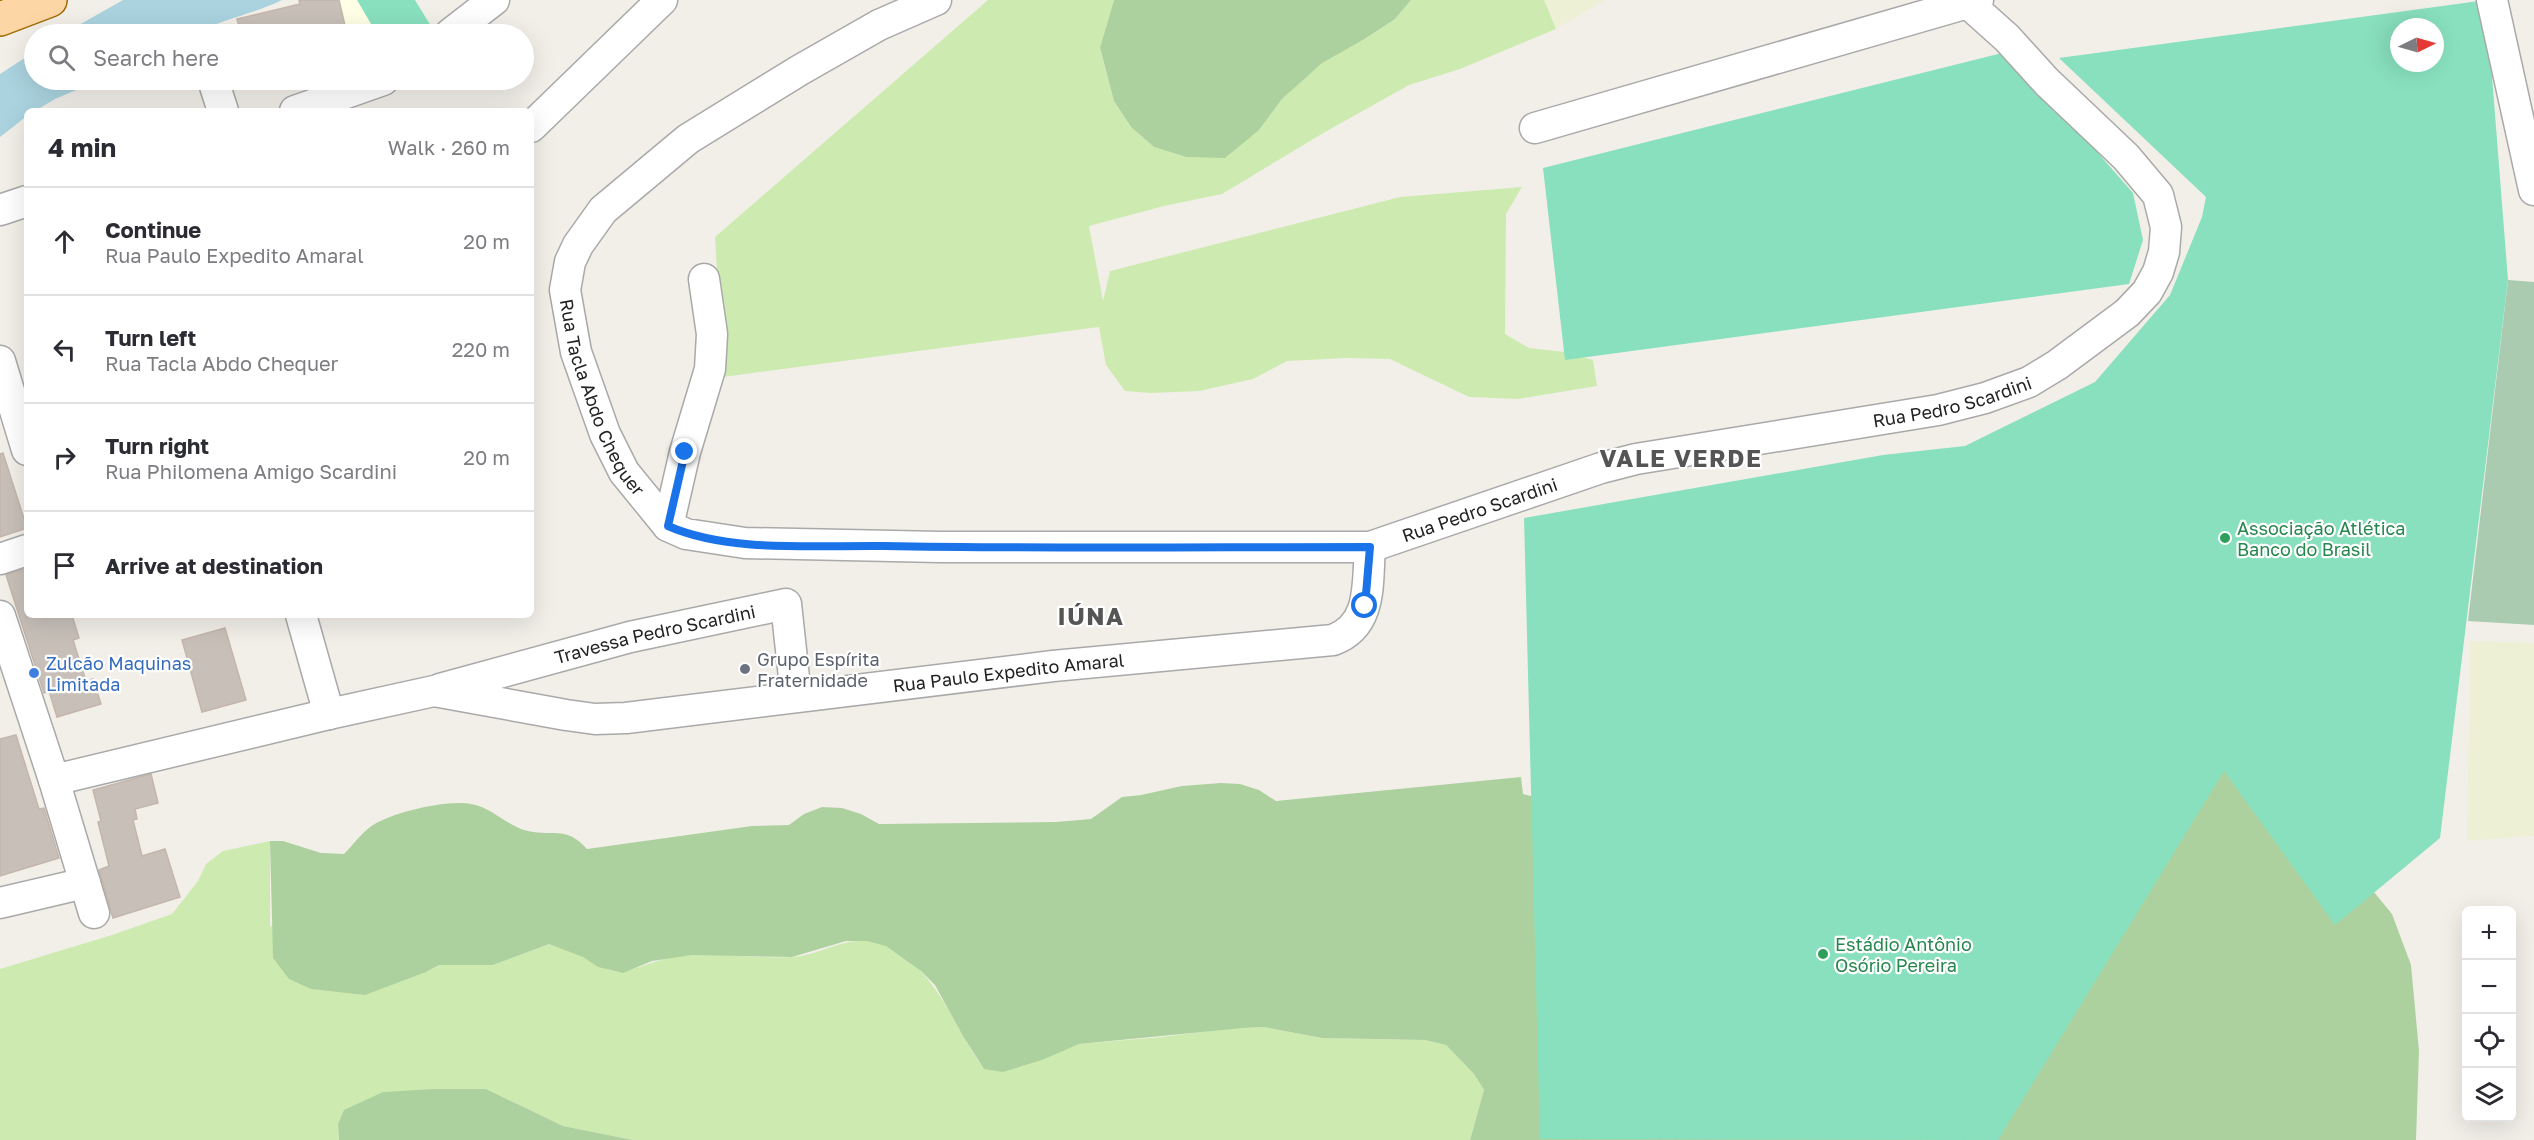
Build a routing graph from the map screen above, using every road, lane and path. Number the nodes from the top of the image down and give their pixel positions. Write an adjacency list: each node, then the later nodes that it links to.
1 (494, 0): 9 (street)
2 (662, 0): 15 (street)
3 (936, 0): 23 (street, Rua Tacla Abdo Chequer)
4 (2492, 0): 17 (street)
5 (1973, 2): 16 (street); 24 (street, Rua Pedro Scardini)
6 (41, 4): 7 (main road); 8 (main road); 10 (main road)
7 (0, 13)
8 (0, 19)
9 (463, 24)
10 (0, 26)
11 (216, 90): 13 (street)
12 (355, 90): 14 (street)
13 (222, 108)
14 (304, 108)
15 (534, 124)
16 (1535, 128)
17 (2534, 190)
18 (24, 202): 19 (street)
19 (0, 210)
20 (704, 279): 23 (street)
21 (0, 361): 22 (street)
22 (24, 440)
23 (668, 526): 24 (street)
24 (1370, 547): 30 (street, Rua Paulo Expedito Amaral)
25 (24, 551): 26 (street)
26 (0, 559)
27 (0, 616): 32 (street)
28 (302, 618): 31 (street)
29 (434, 691): 30 (street, Rua Paulo Expedito Amaral); 30 (street, Travessa Pedro Scardini); 31 (street, Rua Paulo Expedito Amaral)
30 (796, 696)
31 (329, 714): 32 (street, Rua Paulo Expedito Amaral)
32 (54, 780): 33 (street)
33 (85, 883): 34 (street); 35 (street)
34 (0, 903)
35 (94, 913)

